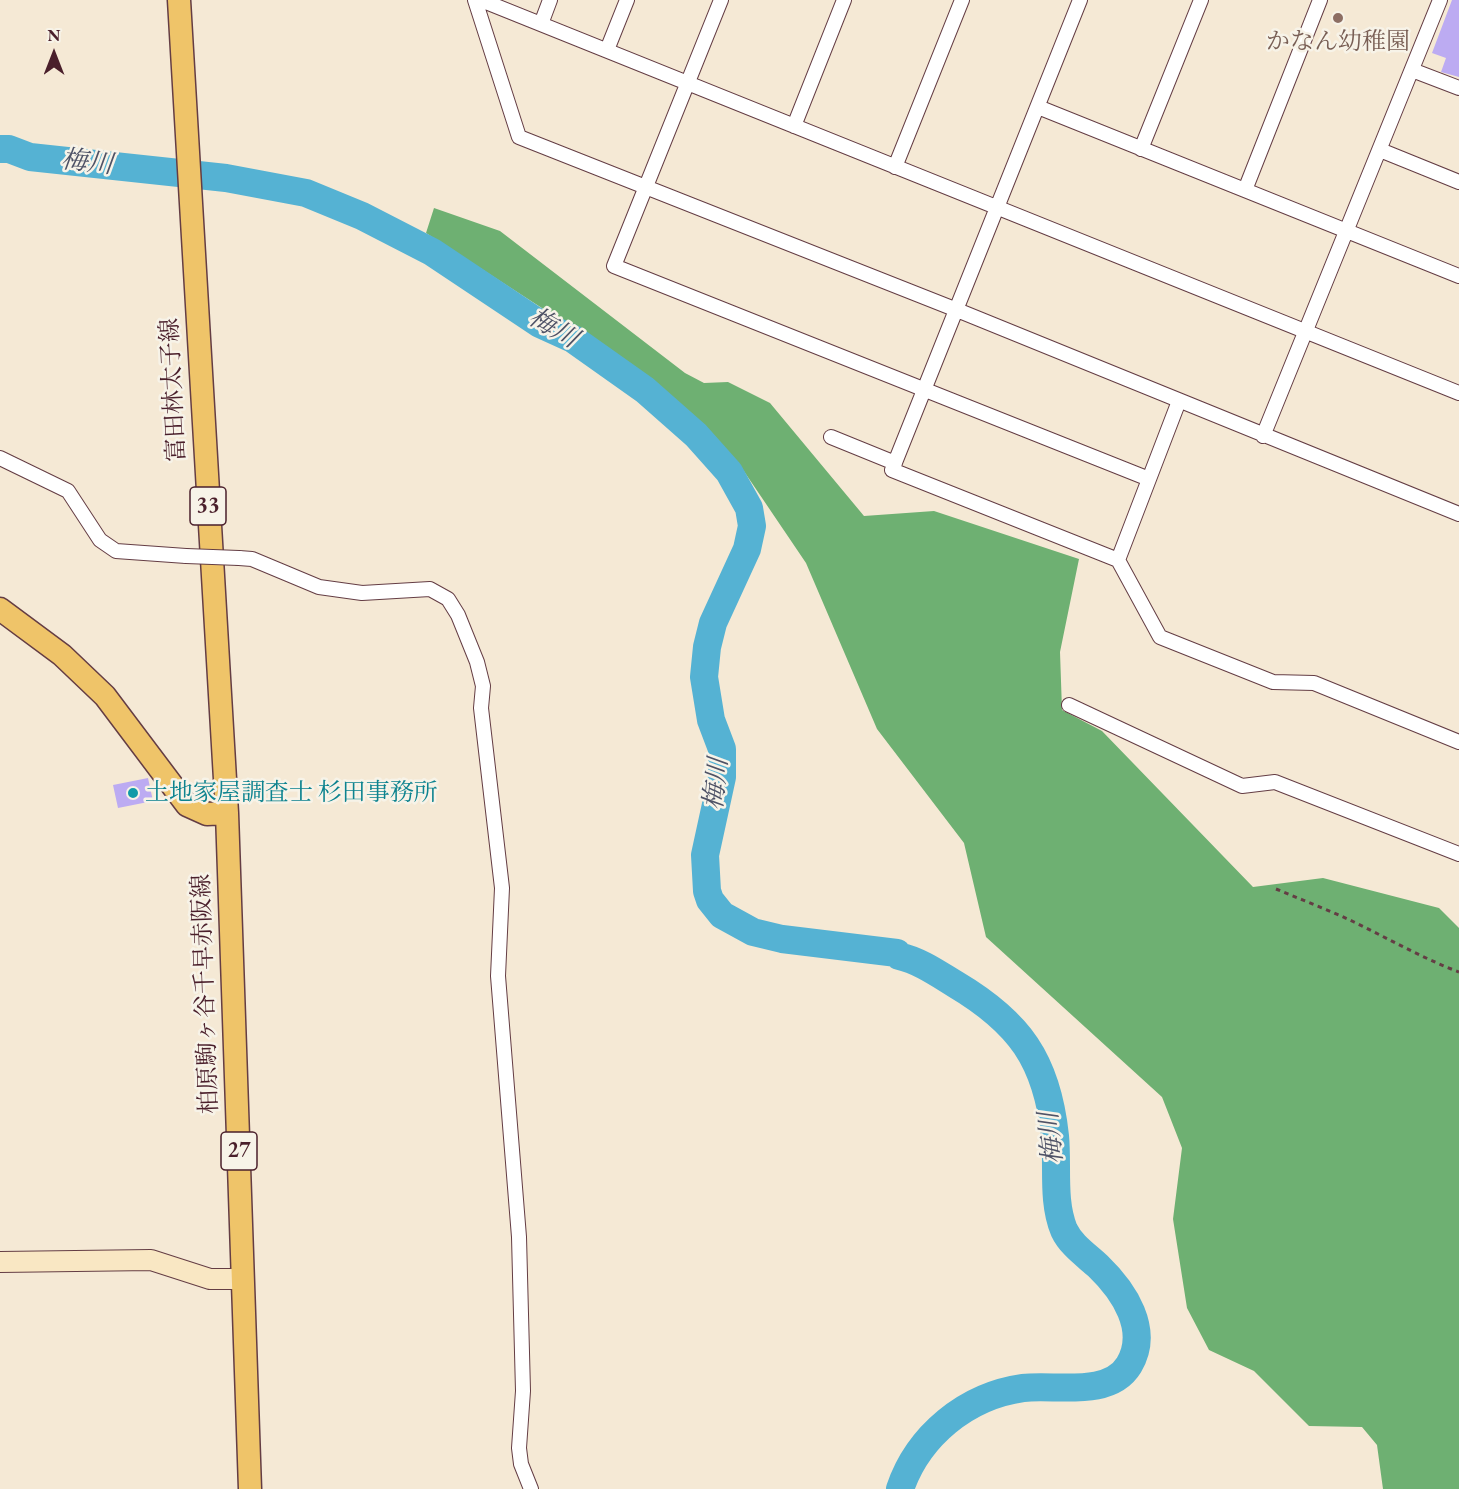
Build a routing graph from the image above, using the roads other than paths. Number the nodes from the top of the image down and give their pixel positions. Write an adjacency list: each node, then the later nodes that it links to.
1 (179, 0): 44 (main road, 富田林太子線 / 33)
2 (475, 0): 24 (street)
3 (482, 0): 13 (street)
4 (550, 0): 13 (street)
5 (627, 0): 14 (street)
6 (721, 0): 16 (street)
7 (844, 0): 19 (street)
8 (962, 0): 22 (street)
9 (1080, 0): 18 (street)
10 (1201, 0): 20 (street)
11 (1320, 0): 25 (street)
12 (1440, 0): 15 (street)
13 (541, 24): 14 (street)
14 (607, 50): 16 (street)
15 (1412, 70): 17 (street); 21 (street)
16 (687, 83): 19 (street); 24 (street)
17 (1459, 88)
18 (1038, 107): 20 (street); 26 (street)
19 (794, 126): 22 (street)
20 (1141, 149): 25 (street)
21 (1380, 150): 23 (street); 27 (street)
22 (895, 166): 26 (street)
23 (1459, 182)
24 (644, 186): 29 (street); 31 (street)
25 (1245, 190): 27 (street)
26 (998, 208): 29 (street); 30 (street)
27 (1347, 231): 28 (street); 30 (street)
28 (1459, 276)
29 (957, 310): 31 (street); 33 (street)
30 (1306, 331): 32 (street); 34 (street)
31 (925, 389): 37 (street); 38 (street)
32 (1459, 393)
33 (1179, 401): 34 (street); 38 (street)
34 (1263, 436): 39 (street)
35 (831, 437): 37 (street)
36 (0, 458): 49 (street, bridge)
37 (895, 463): 40 (street)
38 (1149, 479): 40 (street)
39 (1459, 514)
40 (1118, 560): 43 (street)
41 (0, 609): 44 (main road)
42 (1069, 705): 45 (street)
43 (1459, 742)
44 (227, 813): 47 (main road, 柏原駒ヶ谷千早赤阪線 / 27)
45 (1459, 854)
46 (0, 1262): 47 (street)
47 (242, 1279): 48 (main road, 柏原駒ヶ谷千早赤阪線 / 27)
48 (250, 1489)
49 (531, 1489)

